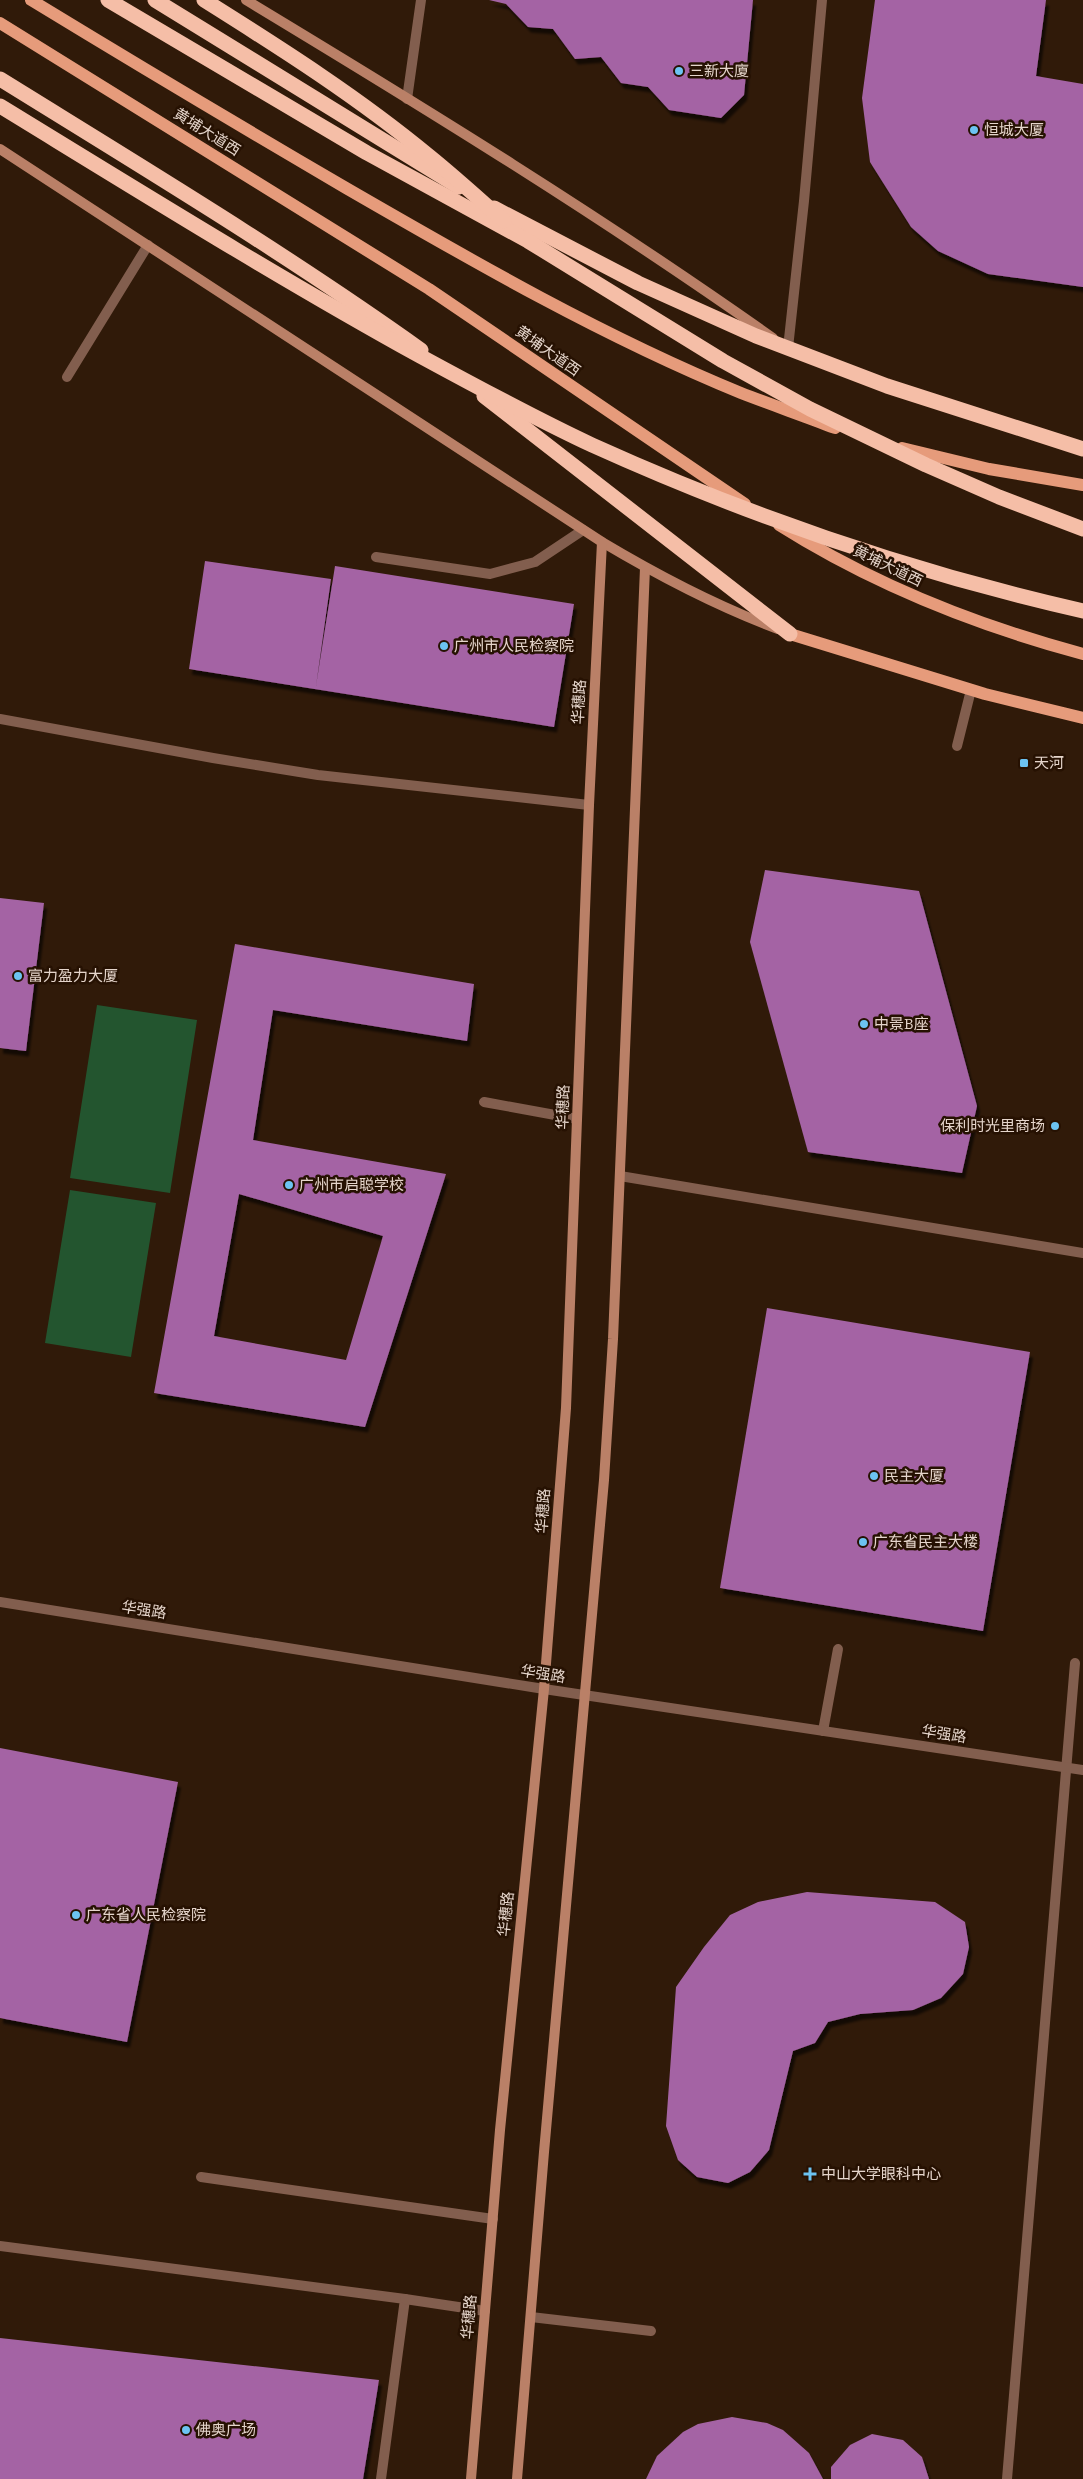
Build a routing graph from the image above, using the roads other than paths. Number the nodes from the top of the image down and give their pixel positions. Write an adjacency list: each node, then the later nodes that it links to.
1 (108, 0): 13 (highway, bridge)
2 (155, 0): 15 (highway)
3 (204, 0): 13 (highway, bridge)
4 (246, 0): 10 (street)
5 (421, 0): 10 (street)
6 (822, 0): 15 (street)
7 (33, 1): 18 (main road, 黄埔大道西)
8 (0, 23): 26 (main road, 黄埔大道西)
9 (0, 79): 25 (highway)
10 (407, 99): 15 (street)
11 (0, 106): 24 (highway, bridge)
12 (0, 149): 14 (street)
13 (528, 241): 19 (highway, bridge)
14 (148, 245): 16 (street); 20 (street)
15 (788, 348): 17 (highway)
16 (67, 377)
17 (1083, 449)
18 (1083, 485)
19 (1083, 529)
20 (583, 530): 21 (street); 22 (street)
21 (602, 542): 23 (street); 31 (street, 华穗路)
22 (376, 557)
23 (645, 568): 25 (street); 34 (street)
24 (1083, 611)
25 (790, 634): 27 (main road)
26 (1083, 654)
27 (971, 690): 28 (main road); 30 (street)
28 (1083, 718)
29 (0, 719): 31 (street)
30 (957, 746)
31 (589, 805): 33 (street, 华穗路)
32 (484, 1102): 33 (street)
33 (577, 1119): 39 (street, 华穗路)
34 (620, 1176): 35 (street); 40 (street)
35 (1083, 1253)
36 (0, 1602): 39 (street, 华强路)
37 (838, 1649): 41 (street)
38 (1075, 1663): 42 (street)
39 (544, 1689): 40 (street, 华强路); 45 (street, 华穗路)
40 (586, 1695): 41 (street, 华强路); 49 (street)
41 (823, 1731): 42 (street, 华强路)
42 (1066, 1768): 43 (street, 华强路); 54 (street)
43 (1083, 1770)
44 (201, 2178): 45 (street)
45 (493, 2219): 48 (street, 华穗路)
46 (0, 2246): 47 (street)
47 (405, 2299): 48 (street); 51 (street)
48 (485, 2311): 52 (street, 华穗路)
49 (531, 2317): 50 (street); 53 (street)
50 (651, 2331)
51 (381, 2479)
52 (471, 2479)
53 (517, 2479)
54 (1007, 2479)

